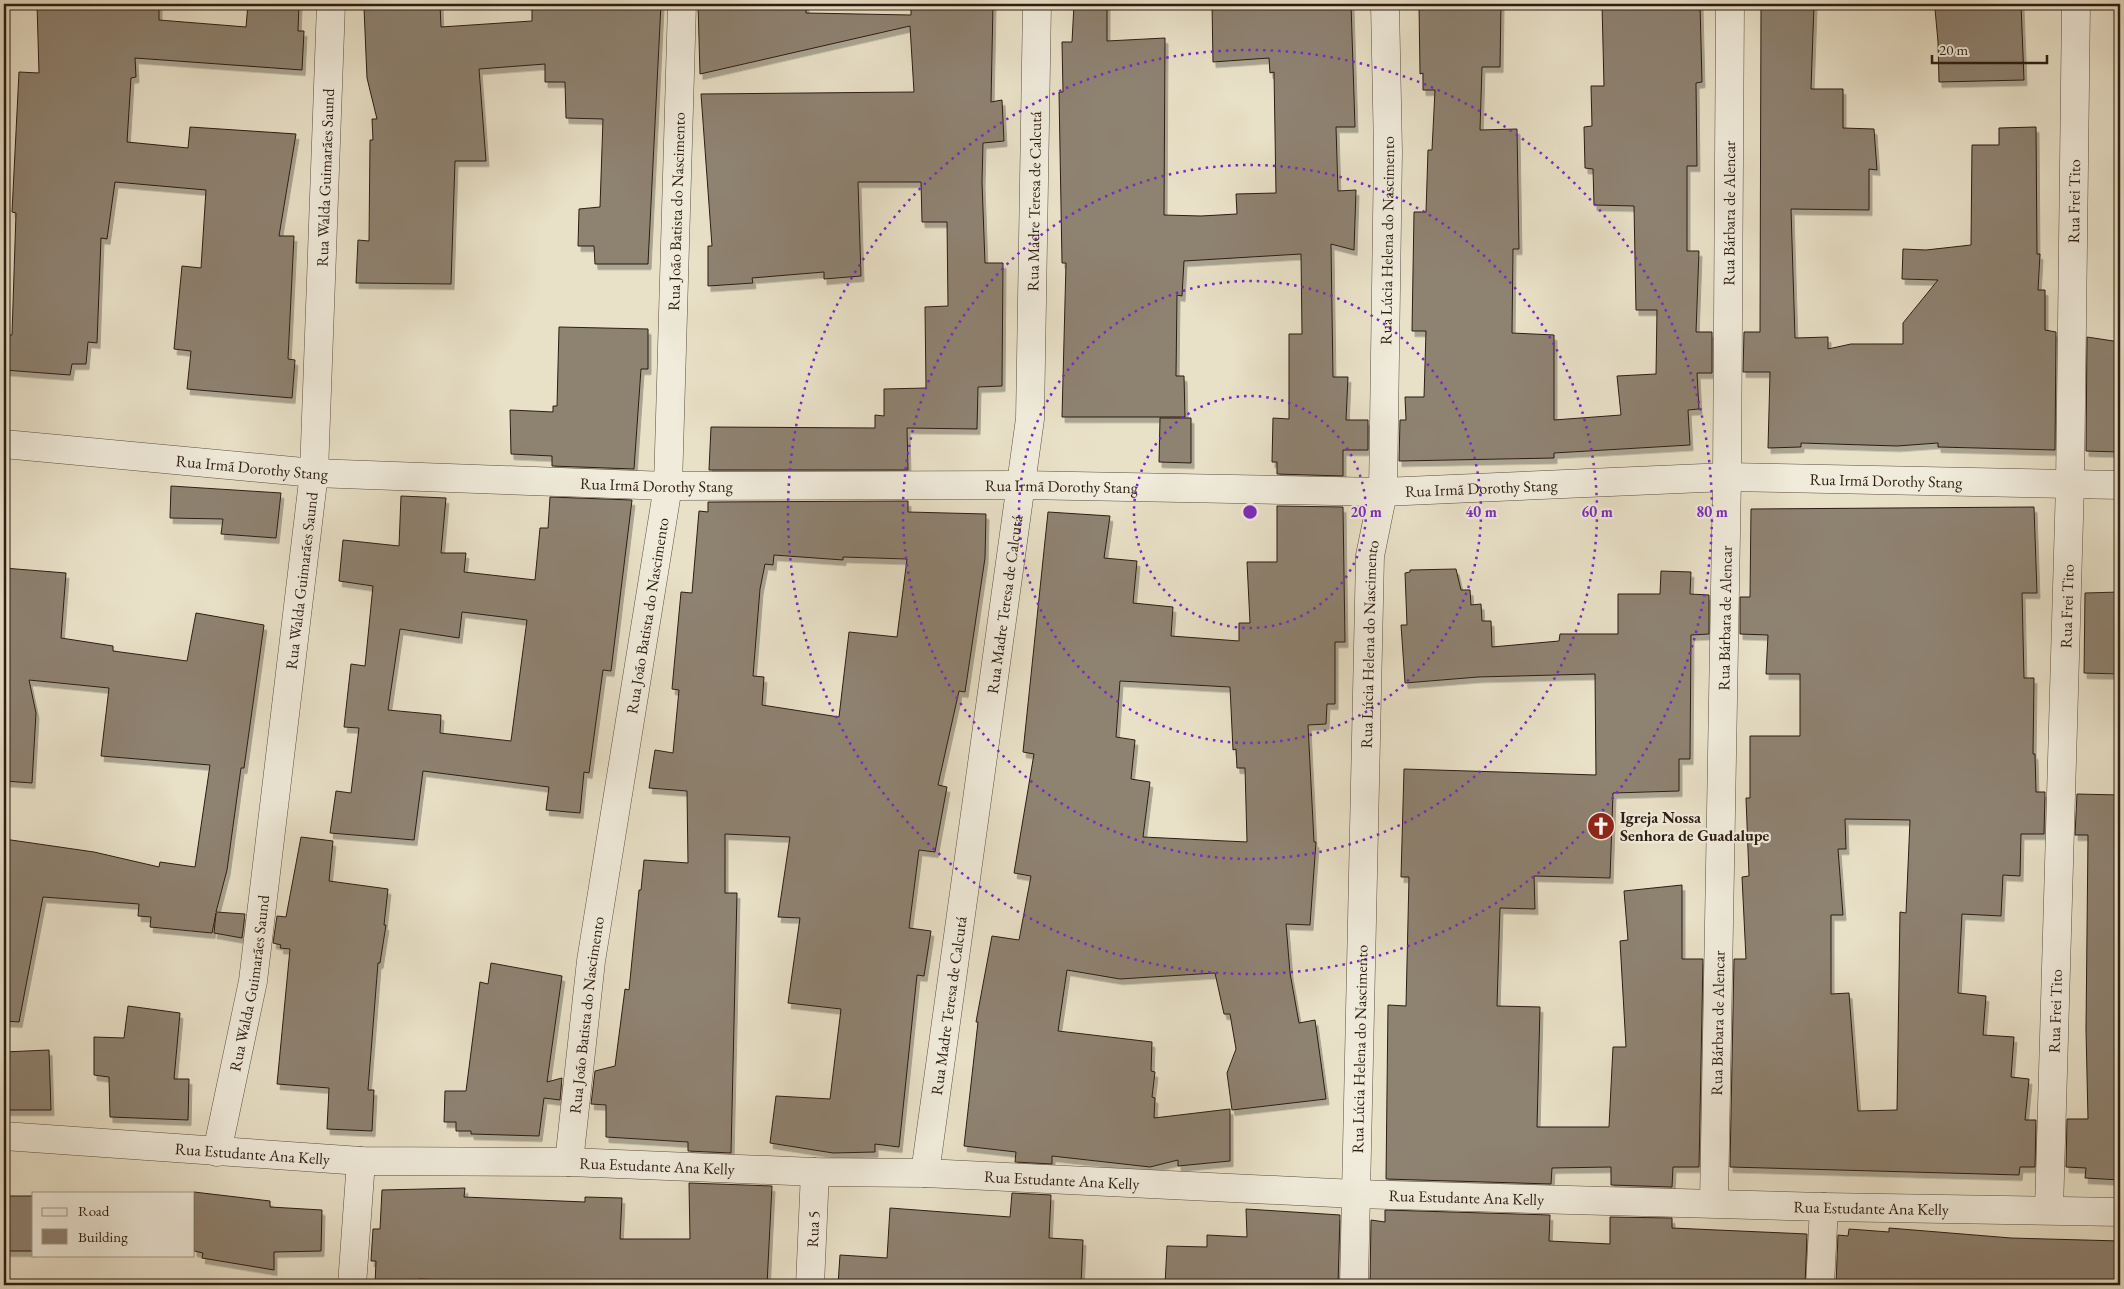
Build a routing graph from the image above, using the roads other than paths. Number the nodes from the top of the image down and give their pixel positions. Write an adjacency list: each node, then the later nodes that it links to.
1 (331, 4): 8 (street, Rua Walda Guimarães Saund)
2 (682, 4): 13 (street, Rua João Batista do Nascimento)
3 (1037, 4): 11 (street, Rua Madre Teresa de Calcutá)
4 (1385, 4): 14 (street, Rua Lúcia Helena do Nascimento)
5 (1730, 4): 9 (street, Rua Bárbara de Alencar)
6 (2076, 4): 10 (street, Rua Frei Tito)
7 (4, 444): 8 (street, Rua Irmã Dorothy Stang)
8 (314, 473): 13 (street, Rua Irmã Dorothy Stang); 16 (street, Rua Walda Guimarães Saund)
9 (1727, 477): 10 (street, Rua Irmã Dorothy Stang); 14 (street, Rua Irmã Dorothy Stang); 22 (street, Rua Bárbara de Alencar)
10 (2070, 484): 12 (street, Rua Irmã Dorothy Stang); 24 (street, Rua Frei Tito)
11 (1022, 485): 13 (street, Rua Irmã Dorothy Stang); 14 (street, Rua Irmã Dorothy Stang); 20 (street, Rua Madre Teresa de Calcutá)
12 (2120, 485)
13 (668, 486): 18 (street, Rua João Batista do Nascimento)
14 (1383, 492): 21 (street, Rua Lúcia Helena do Nascimento)
15 (4, 1136): 16 (street, Rua Estudante Ana Kelly)
16 (217, 1152): 17 (street, Rua Estudante Ana Kelly)
17 (361, 1161): 18 (street, Rua Estudante Ana Kelly); 26 (street)
18 (569, 1162): 19 (street, Rua Estudante Ana Kelly)
19 (815, 1172): 20 (street, Rua Estudante Ana Kelly); 27 (street, Rua 5)
20 (925, 1173): 21 (street, Rua Estudante Ana Kelly)
21 (1356, 1194): 22 (street, Rua Estudante Ana Kelly); 28 (street, Rua Lúcia Helena do Nascimento)
22 (1714, 1202): 23 (street, Rua Estudante Ana Kelly)
23 (1824, 1207): 24 (street, Rua Estudante Ana Kelly); 29 (street)
24 (2049, 1210): 25 (street, Rua Estudante Ana Kelly)
25 (2120, 1212)
26 (352, 1285)
27 (810, 1285)
28 (1354, 1285)
29 (1820, 1285)

